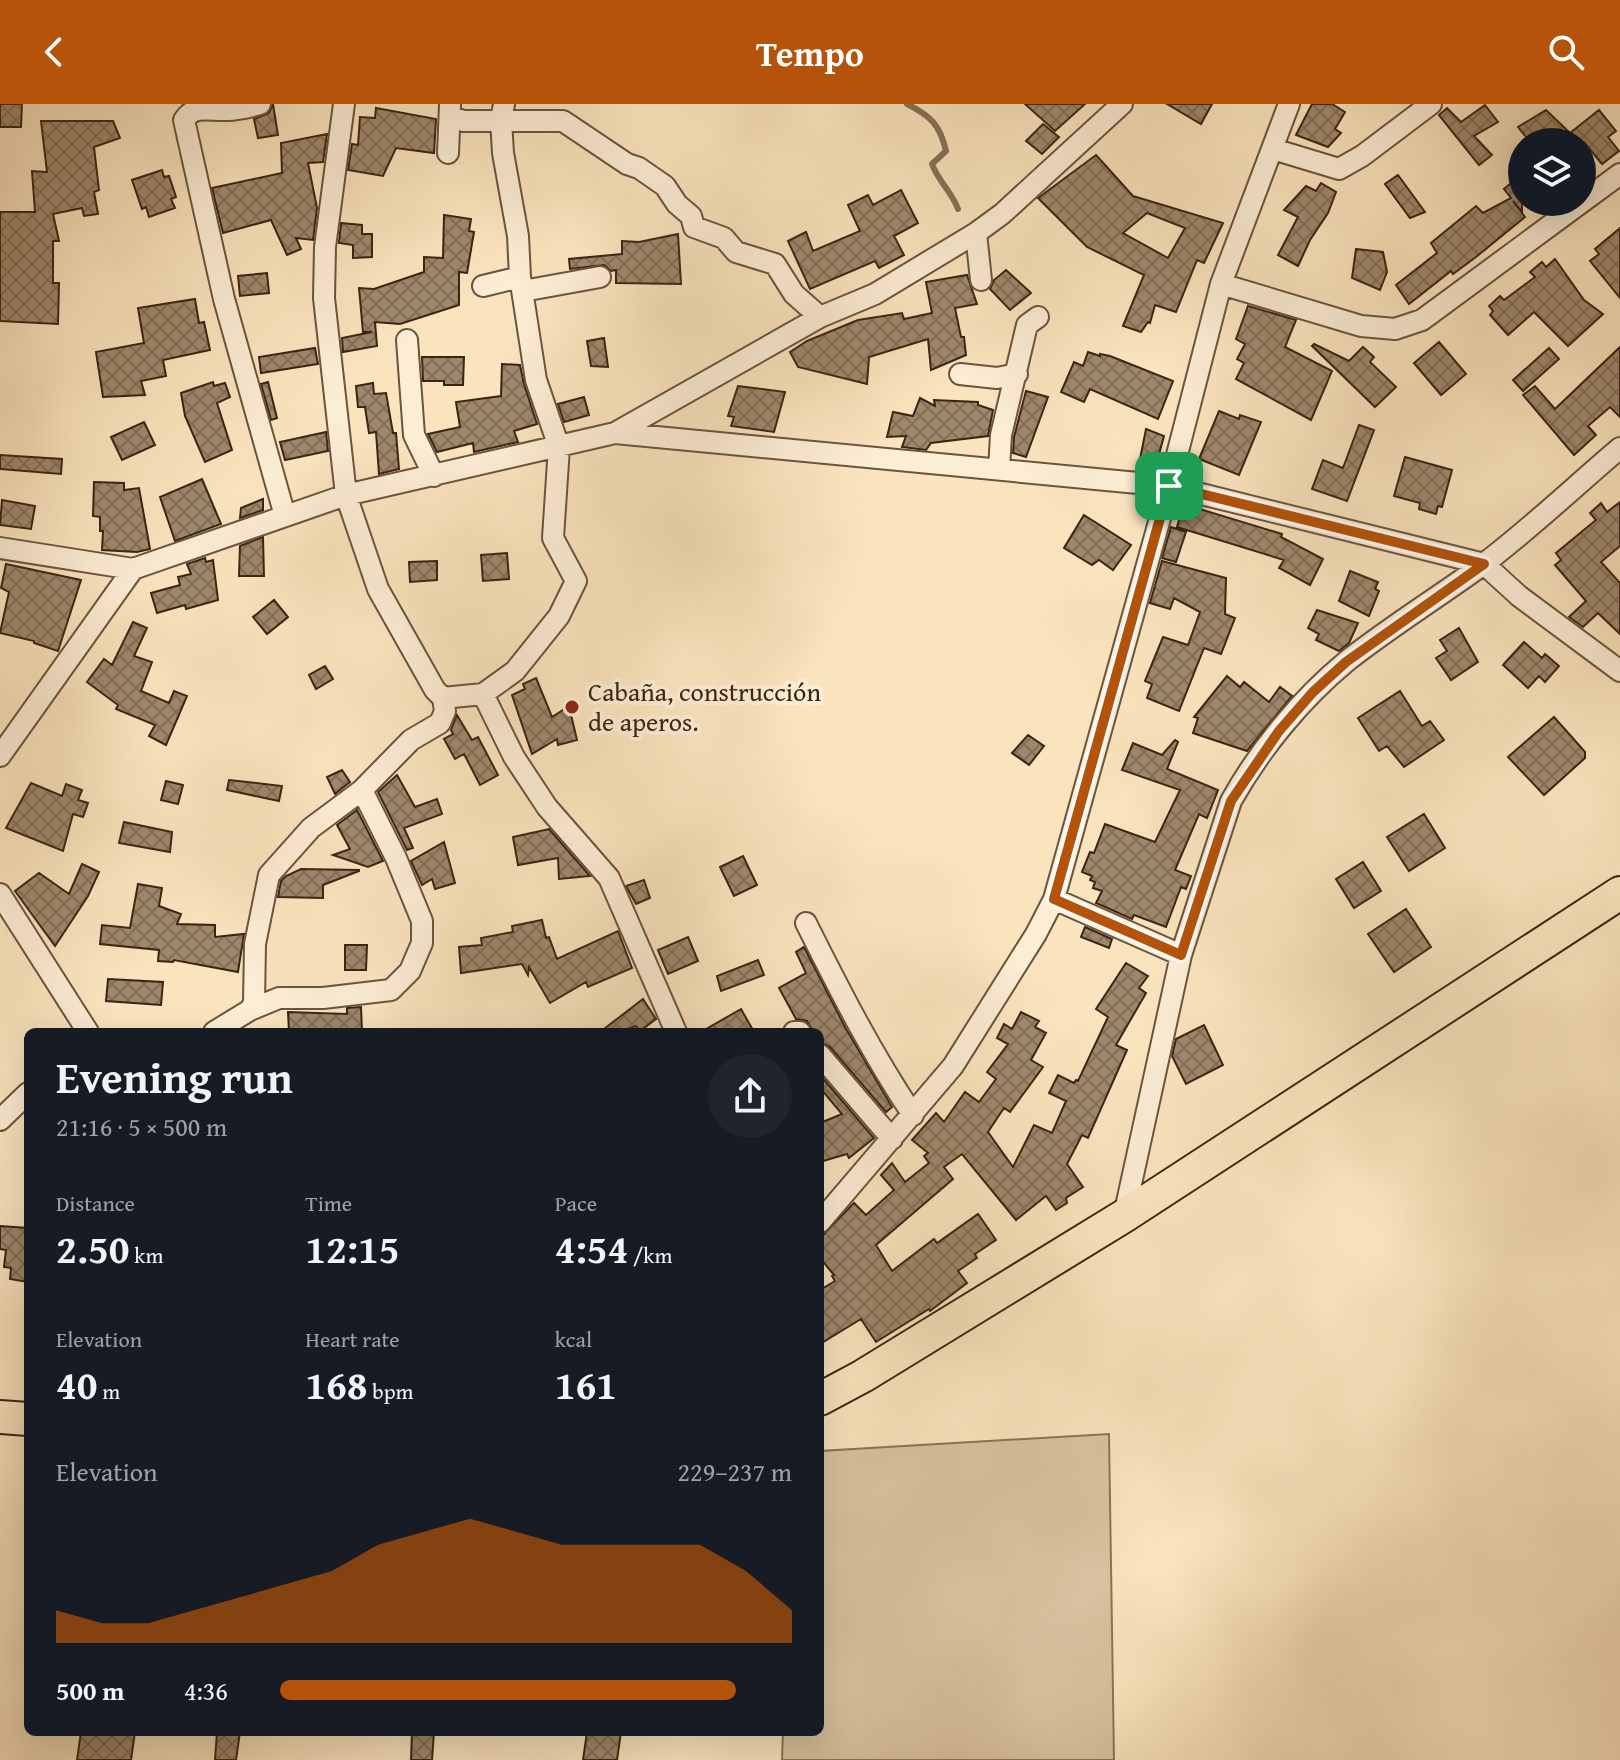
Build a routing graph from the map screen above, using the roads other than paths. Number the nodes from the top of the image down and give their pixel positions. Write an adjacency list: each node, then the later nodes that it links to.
1 (172, 104): 10 (street)
2 (260, 104): 10 (street)
3 (344, 104): 33 (street)
4 (1122, 104): 16 (street)
5 (1289, 104): 11 (street)
6 (1431, 104): 11 (street)
7 (450, 110): 8 (street); 12 (street)
8 (503, 112): 9 (street); 19 (street)
9 (559, 112): 22 (street)
10 (186, 136): 34 (street)
11 (1273, 149): 20 (street)
12 (448, 153)
13 (1620, 174): 14 (street)
14 (1596, 192)
15 (1563, 216): 20 (street)
16 (976, 233): 18 (street); 22 (street)
17 (600, 277): 19 (street)
18 (981, 280)
19 (522, 284): 21 (street); 28 (street)
20 (1221, 284): 32 (street)
21 (483, 286)
22 (820, 317): 27 (street)
23 (1038, 317): 26 (street)
24 (407, 340): 31 (street)
25 (960, 374): 26 (street)
26 (1017, 374): 30 (street)
27 (615, 433): 28 (street); 30 (street)
28 (559, 447): 31 (street); 39 (street)
29 (1620, 448): 36 (street)
30 (999, 469): 32 (street)
31 (434, 476): 33 (street)
32 (1169, 486): 36 (street); 45 (street)
33 (346, 495): 34 (street); 40 (street)
34 (285, 516): 37 (street)
35 (0, 548): 37 (street)
36 (1484, 564): 38 (street); 47 (street)
37 (133, 569): 41 (street)
38 (1620, 671)
39 (483, 694): 40 (street); 51 (street)
40 (443, 698): 42 (street)
41 (0, 756)
42 (362, 790): 48 (street); 48 (street)
43 (1620, 893): 57 (main road)
44 (0, 894): 49 (street)
45 (1054, 899): 47 (street); 54 (street)
46 (806, 923): 54 (street)
47 (1181, 955): 57 (street)
48 (250, 1010): 50 (street)
49 (85, 1028)
50 (221, 1028)
51 (674, 1028)
52 (824, 1060): 56 (street)
53 (24, 1097): 55 (street)
54 (913, 1115): 56 (street)
55 (0, 1120)
56 (892, 1139): 58 (street)
57 (1124, 1216): 59 (main road)
58 (824, 1217)
59 (824, 1397)
60 (0, 1417): 61 (main road)
61 (24, 1419)

